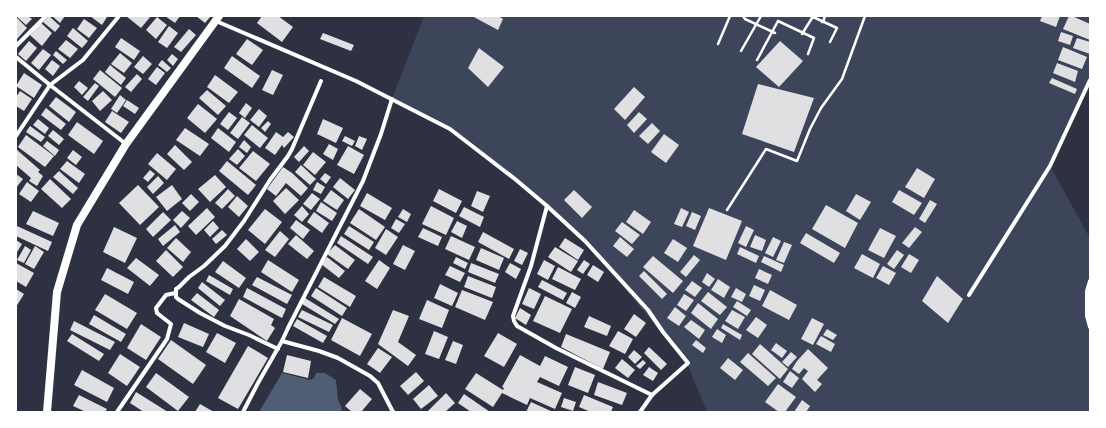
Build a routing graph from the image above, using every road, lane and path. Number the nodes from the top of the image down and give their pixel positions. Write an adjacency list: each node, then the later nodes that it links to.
1 (46, 16): 16 (street)
2 (118, 16): 23 (street)
3 (730, 16): 15 (path)
4 (743, 16): 11 (path)
5 (761, 16): 11 (path)
6 (811, 16): 10 (path)
7 (824, 16): 10 (path)
8 (865, 16): 28 (path)
9 (218, 18): 24 (street); 26 (main road)
10 (823, 22): 13 (path); 14 (path)
11 (756, 24): 12 (path); 17 (path)
12 (773, 32): 13 (path); 20 (path)
13 (802, 33): 18 (path)
14 (830, 42)
15 (718, 44)
16 (16, 46)
17 (741, 51)
18 (808, 54)
19 (16, 57): 23 (street)
20 (757, 60)
21 (1090, 80): 31 (street)
22 (321, 81): 30 (street)
23 (50, 85): 25 (street); 26 (street)
24 (392, 99): 27 (street); 33 (street)
25 (16, 136)
26 (126, 144): 36 (main road)
27 (547, 206): 35 (street); 35 (street)
28 (727, 210)
29 (1090, 281): 32 (street)
30 (175, 293): 34 (street); 37 (street)
31 (969, 295)
32 (1090, 327)
33 (282, 341): 34 (street); 39 (street)
34 (278, 349): 38 (street)
35 (652, 395): 40 (street)
36 (47, 412)
37 (117, 412)
38 (243, 412)
39 (393, 412)
40 (640, 412)

